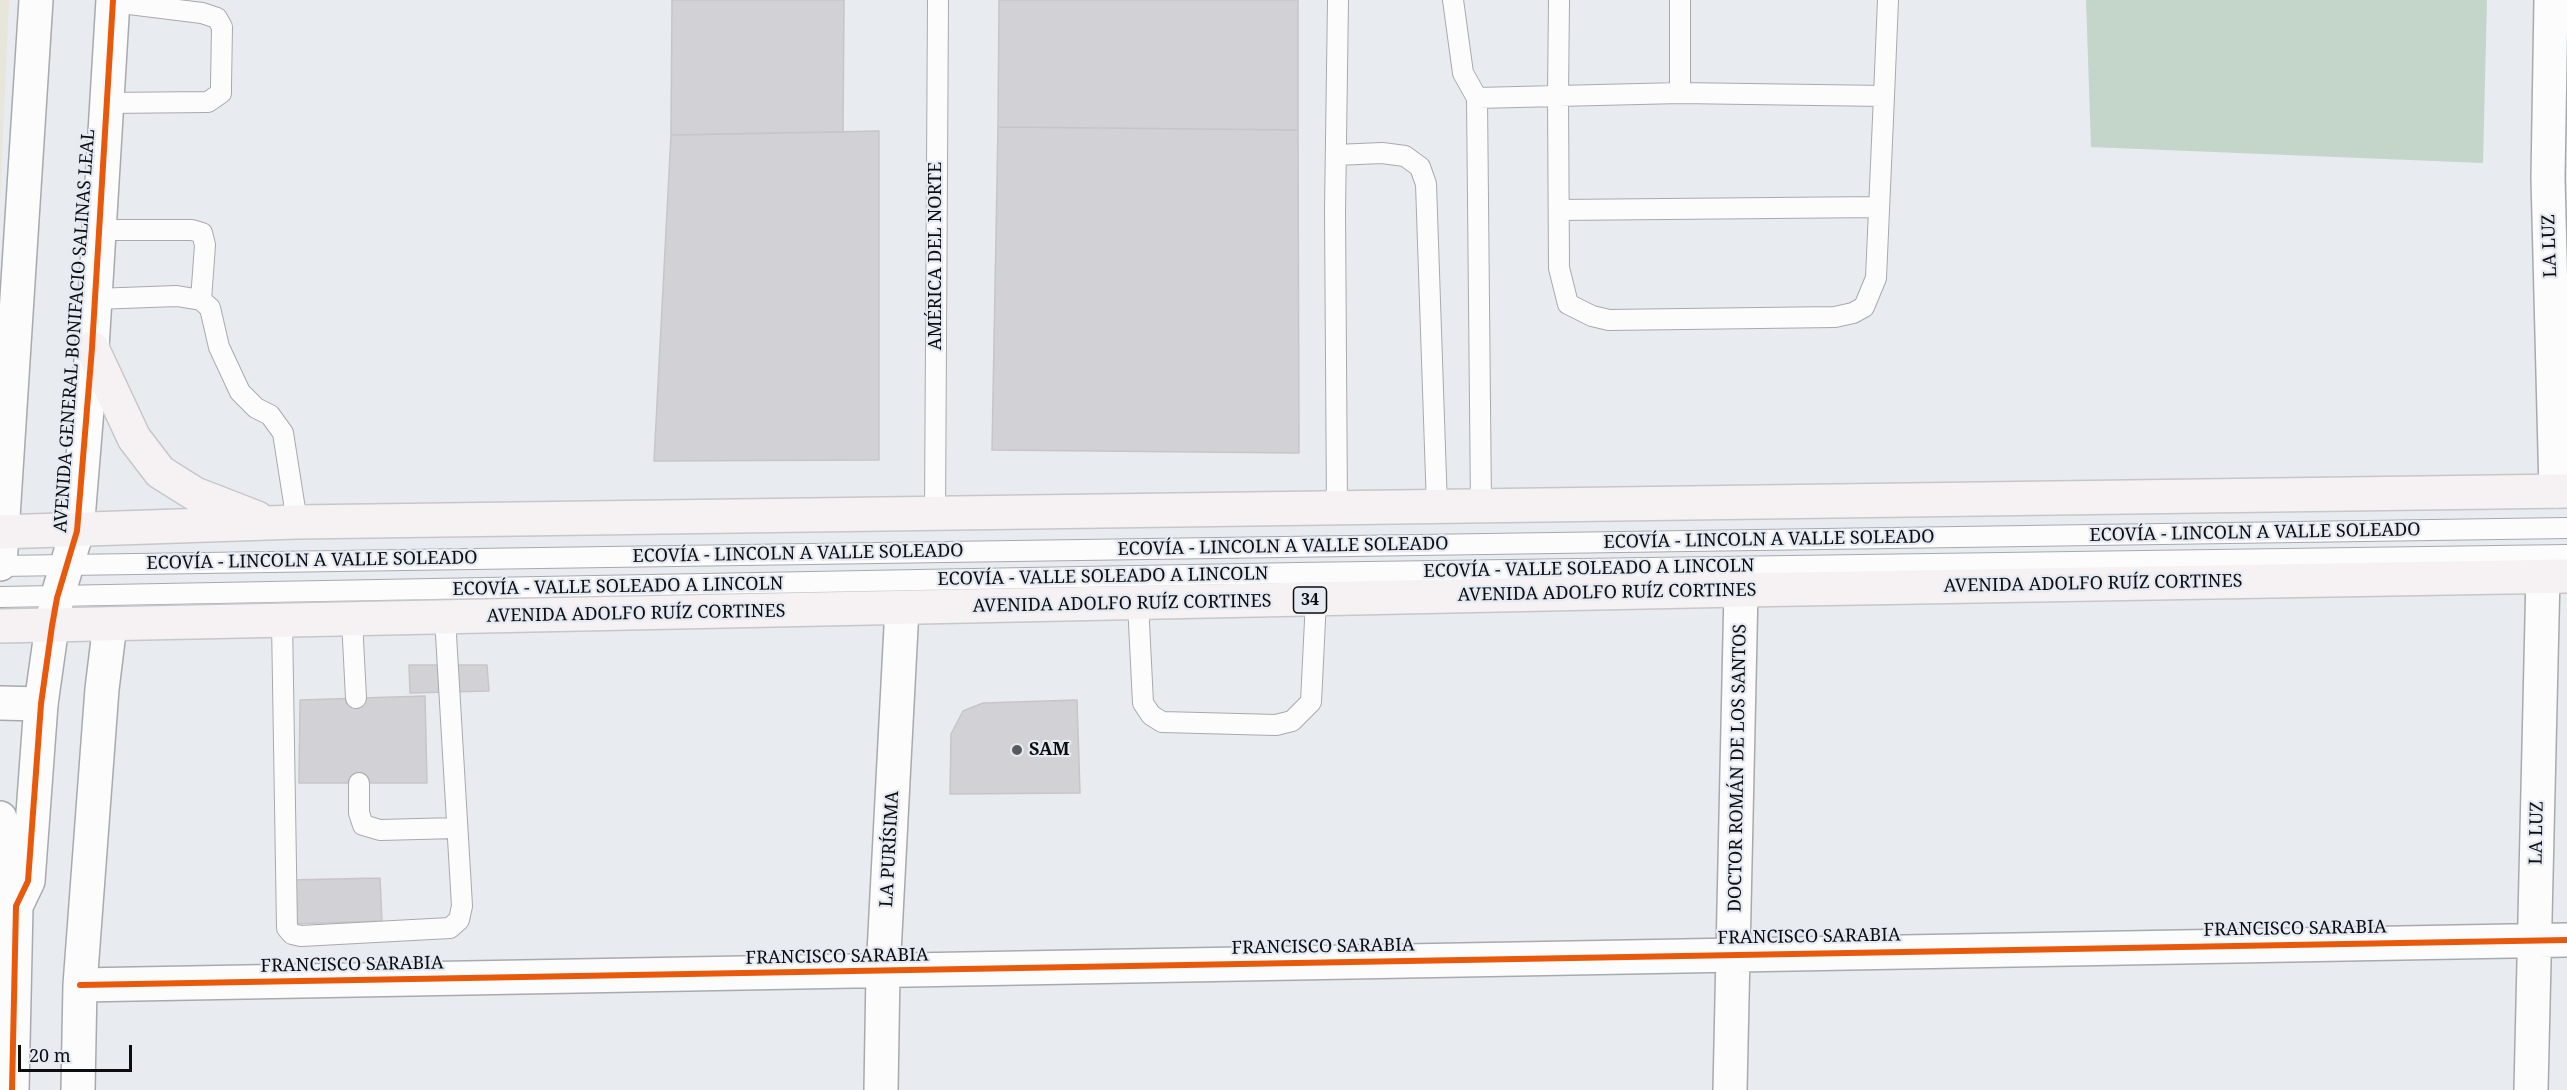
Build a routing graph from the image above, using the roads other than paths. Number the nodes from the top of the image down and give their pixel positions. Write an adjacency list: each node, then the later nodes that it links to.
1 (36, 0): 31 (street)
2 (938, 0): 27 (lane, AMÉRICA DEL NORTE)
3 (1338, 0): 15 (lane)
4 (1453, 0): 13 (lane)
5 (1559, 0): 11 (lane)
6 (1680, 0): 10 (lane)
7 (1888, 0): 12 (lane)
8 (2551, 0): 16 (street, LA LUZ)
9 (113, 1): 14 (street, AVENIDA GENERAL BONIFACIO SALINAS LEAL); 14 (lane)
10 (1680, 93): 11 (lane); 12 (lane)
11 (1558, 96): 13 (lane); 18 (lane)
12 (1884, 96): 17 (lane)
13 (1477, 98): 24 (lane)
14 (107, 103): 19 (street, AVENIDA GENERAL BONIFACIO SALINAS LEAL)
15 (1336, 155): 25 (lane); 26 (lane)
16 (2557, 178): 23 (street, LA LUZ)
17 (1879, 207): 18 (lane); 18 (lane)
18 (1559, 210)
19 (99, 230): 20 (street, AVENIDA GENERAL BONIFACIO SALINAS LEAL); 21 (lane)
20 (95, 299): 21 (lane); 22 (street, AVENIDA GENERAL BONIFACIO SALINAS LEAL)
21 (201, 300): 28 (lane)
22 (92, 348): 28 (main road); 30 (street, AVENIDA GENERAL BONIFACIO SALINAS LEAL)
23 (2562, 491): 24 (main road)
24 (1480, 506): 25 (main road)
25 (1437, 507): 26 (main road)
26 (1336, 508): 27 (main road)
27 (935, 513): 28 (main road)
28 (283, 523): 30 (main road)
29 (2567, 528): 32 (lane, ECOVÍA - LINCOLN A VALLE SOLEADO)
30 (77, 531): 31 (main road); 32 (street, AVENIDA GENERAL BONIFACIO SALINAS LEAL)
31 (1, 548): 32 (lane, ECOVÍA - LINCOLN A VALLE SOLEADO)
32 (68, 564): 39 (street, AVENIDA GENERAL BONIFACIO SALINAS LEAL)
33 (2559, 569): 34 (main road, AVENIDA ADOLFO RUÍZ CORTINES / 34); 39 (lane, ECOVÍA - VALLE SOLEADO A LINCOLN); 52 (street, LA LUZ)
34 (1741, 590): 36 (main road, AVENIDA ADOLFO RUÍZ CORTINES / 34); 54 (street, DOCTOR ROMÁN DE LOS SANTOS)
35 (0, 597): 39 (lane, ECOVÍA - VALLE SOLEADO A LINCOLN)
36 (1316, 600): 37 (main road, AVENIDA ADOLFO RUÍZ CORTINES / 34); 37 (lane)
37 (1138, 603): 38 (main road, AVENIDA ADOLFO RUÍZ CORTINES / 34)
38 (902, 609): 40 (main road, AVENIDA ADOLFO RUÍZ CORTINES / 34); 55 (street, LA PURÍSIMA)
39 (55, 612): 43 (main road, AVENIDA ADOLFO RUÍZ CORTINES / 34); 44 (main road, AVENIDA ADOLFO RUÍZ CORTINES / 34); 47 (street, AVENIDA GENERAL BONIFACIO SALINAS LEAL)
40 (445, 618): 41 (main road, AVENIDA ADOLFO RUÍZ CORTINES / 34); 50 (lane)
41 (352, 620): 42 (main road, AVENIDA ADOLFO RUÍZ CORTINES / 34); 45 (lane)
42 (282, 621): 43 (main road, AVENIDA ADOLFO RUÍZ CORTINES / 34); 50 (lane)
43 (110, 624): 56 (street)
44 (0, 626)
45 (356, 698)
46 (0, 703): 47 (street)
47 (41, 704): 51 (street, AVENIDA GENERAL BONIFACIO SALINAS LEAL)
48 (359, 783): 50 (lane)
49 (0, 818): 51 (street)
50 (457, 828)
51 (10, 918): 57 (street, AVENIDA GENERAL BONIFACIO SALINAS LEAL)
52 (2535, 940): 53 (street, FRANCISCO SARABIA); 54 (street, FRANCISCO SARABIA); 61 (street, LA LUZ)
53 (2567, 940)
54 (1734, 954): 55 (street, FRANCISCO SARABIA); 60 (street, DOCTOR ROMÁN DE LOS SANTOS)
55 (884, 972): 56 (street, FRANCISCO SARABIA); 59 (street, LA PURÍSIMA)
56 (80, 985): 58 (street)
57 (12, 1090)
58 (78, 1090)
59 (881, 1090)
60 (1730, 1090)
61 (2531, 1090)

